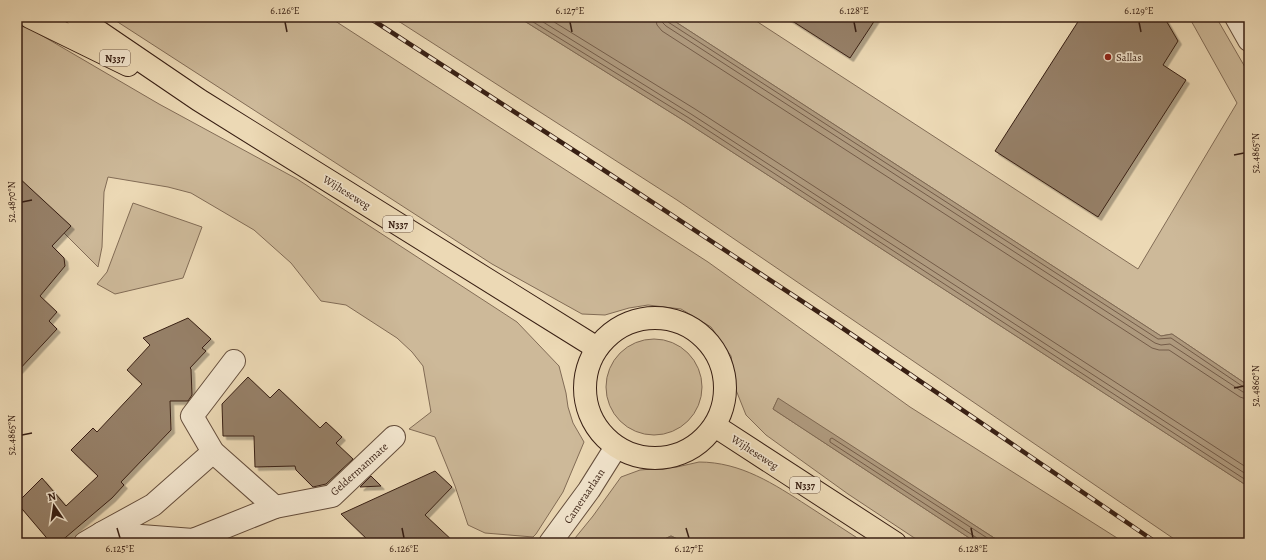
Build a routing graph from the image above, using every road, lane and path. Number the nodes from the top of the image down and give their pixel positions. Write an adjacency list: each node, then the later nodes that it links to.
1 (30, 17): 5 (main road, Wijheseweg / N337)
2 (77, 17): 5 (main road, Wijheseweg / N337)
3 (1236, 17): 4 (street)
4 (1249, 40)
5 (199, 100): 6 (main road, Wijheseweg / N337)
6 (597, 348): 8 (main road); 10 (main road)
7 (234, 361): 11 (street)
8 (715, 426): 10 (main road); 15 (main road, Wijheseweg / N337)
9 (394, 437): 12 (street, Geldermanmate)
10 (616, 447): 14 (street, Cameraarlaan)
11 (213, 452): 12 (street); 13 (street, Geldermanmate)
12 (275, 507): 13 (street, Geldermanmate)
13 (94, 538)
14 (550, 543)
15 (895, 543)

